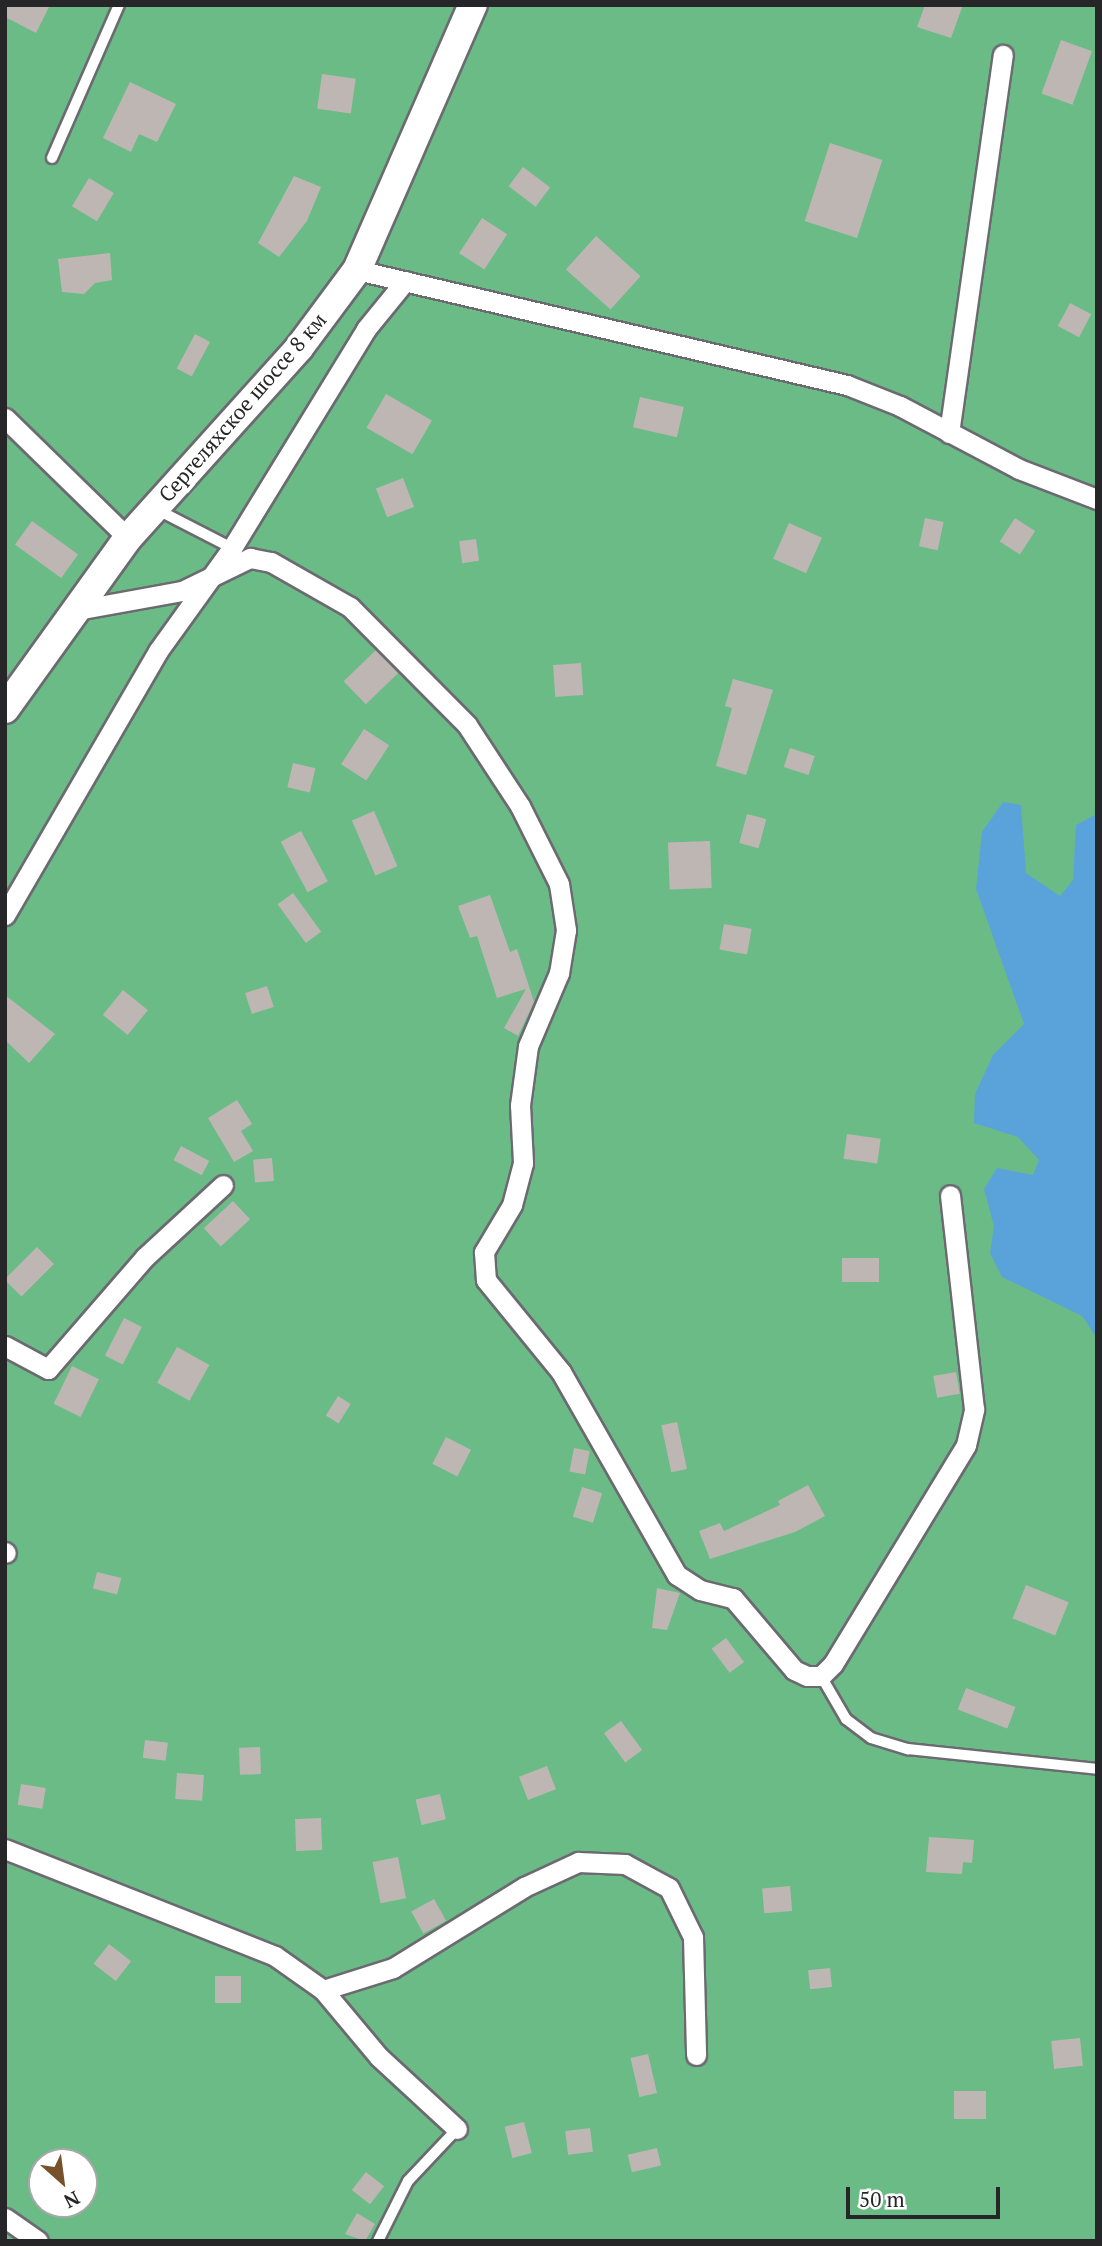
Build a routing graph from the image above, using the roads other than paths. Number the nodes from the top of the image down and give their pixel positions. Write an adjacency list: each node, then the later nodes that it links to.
1 (119, 5): 4 (lane)
2 (473, 5): 5 (main road, Сергеляхское шоссе 8 км)
3 (1003, 55): 8 (street)
4 (52, 159)
5 (357, 270): 6 (street); 10 (main road, Сергеляхское шоссе 8 км)
6 (405, 281): 8 (street); 12 (street)
7 (5, 418): 11 (street)
8 (949, 433): 9 (street)
9 (1097, 499)
10 (154, 509): 11 (main road, Сергеляхское шоссе 8 км); 12 (lane)
11 (128, 538): 14 (main road, Сергеляхское шоссе 8 км)
12 (232, 548): 13 (street)
13 (212, 575): 14 (street); 16 (street); 20 (street)
14 (77, 610): 15 (main road, Сергеляхское шоссе 8 км)
15 (5, 709)
16 (5, 915)
17 (223, 1185): 19 (street)
18 (950, 1195): 20 (street)
19 (5, 1346)
20 (821, 1676): 21 (lane)
21 (1097, 1769)
22 (5, 1849): 23 (street)
23 (323, 1990): 24 (street); 25 (street)
24 (696, 2055)
25 (457, 2129): 28 (lane)
26 (5, 2218): 27 (street)
27 (38, 2241)
28 (378, 2241)

